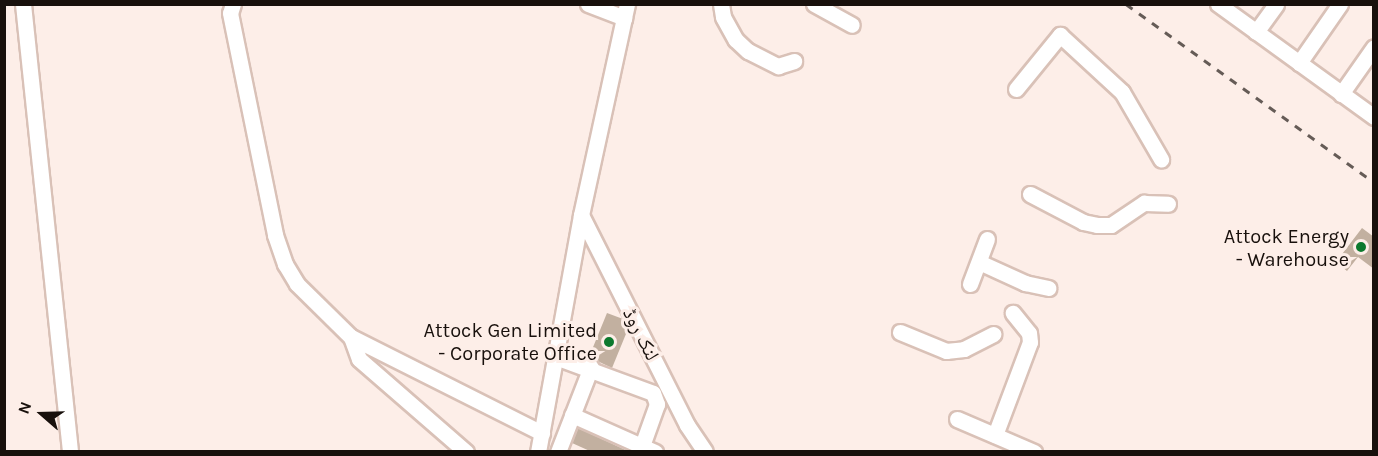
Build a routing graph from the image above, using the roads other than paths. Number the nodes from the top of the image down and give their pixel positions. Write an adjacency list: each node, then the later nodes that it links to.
1 (23, 4): 38 (street)
2 (233, 4): 29 (street)
3 (588, 4): 9 (street)
4 (722, 4): 13 (street)
5 (814, 4): 10 (street)
6 (1218, 4): 11 (street)
7 (1276, 4): 11 (street)
8 (1340, 4): 14 (street)
9 (626, 11): 21 (street)
10 (852, 25)
11 (1256, 32): 14 (street)
12 (1374, 47): 16 (street)
13 (794, 61)
14 (1299, 63): 16 (street)
15 (1016, 89): 18 (street)
16 (1341, 94): 17 (street)
17 (1374, 117)
18 (1161, 159)
19 (1030, 194): 20 (street)
20 (1168, 204)
21 (581, 215): 30 (street); 41 (street, لنک روڈ)
22 (987, 239): 23 (street)
23 (979, 262): 24 (street); 25 (street)
24 (970, 284)
25 (1048, 288)
26 (1013, 313): 35 (street)
27 (900, 332): 28 (street)
28 (993, 334)
29 (351, 337): 34 (street); 39 (street)
30 (558, 358): 31 (street); 34 (street)
31 (591, 367): 32 (street); 36 (street)
32 (572, 415): 36 (street); 37 (street)
33 (957, 419): 35 (street)
34 (542, 433): 40 (street)
35 (994, 435): 42 (street)
36 (649, 449)
37 (561, 451)
38 (70, 452)
39 (466, 452)
40 (538, 452)
41 (705, 452)
42 (1034, 452)

